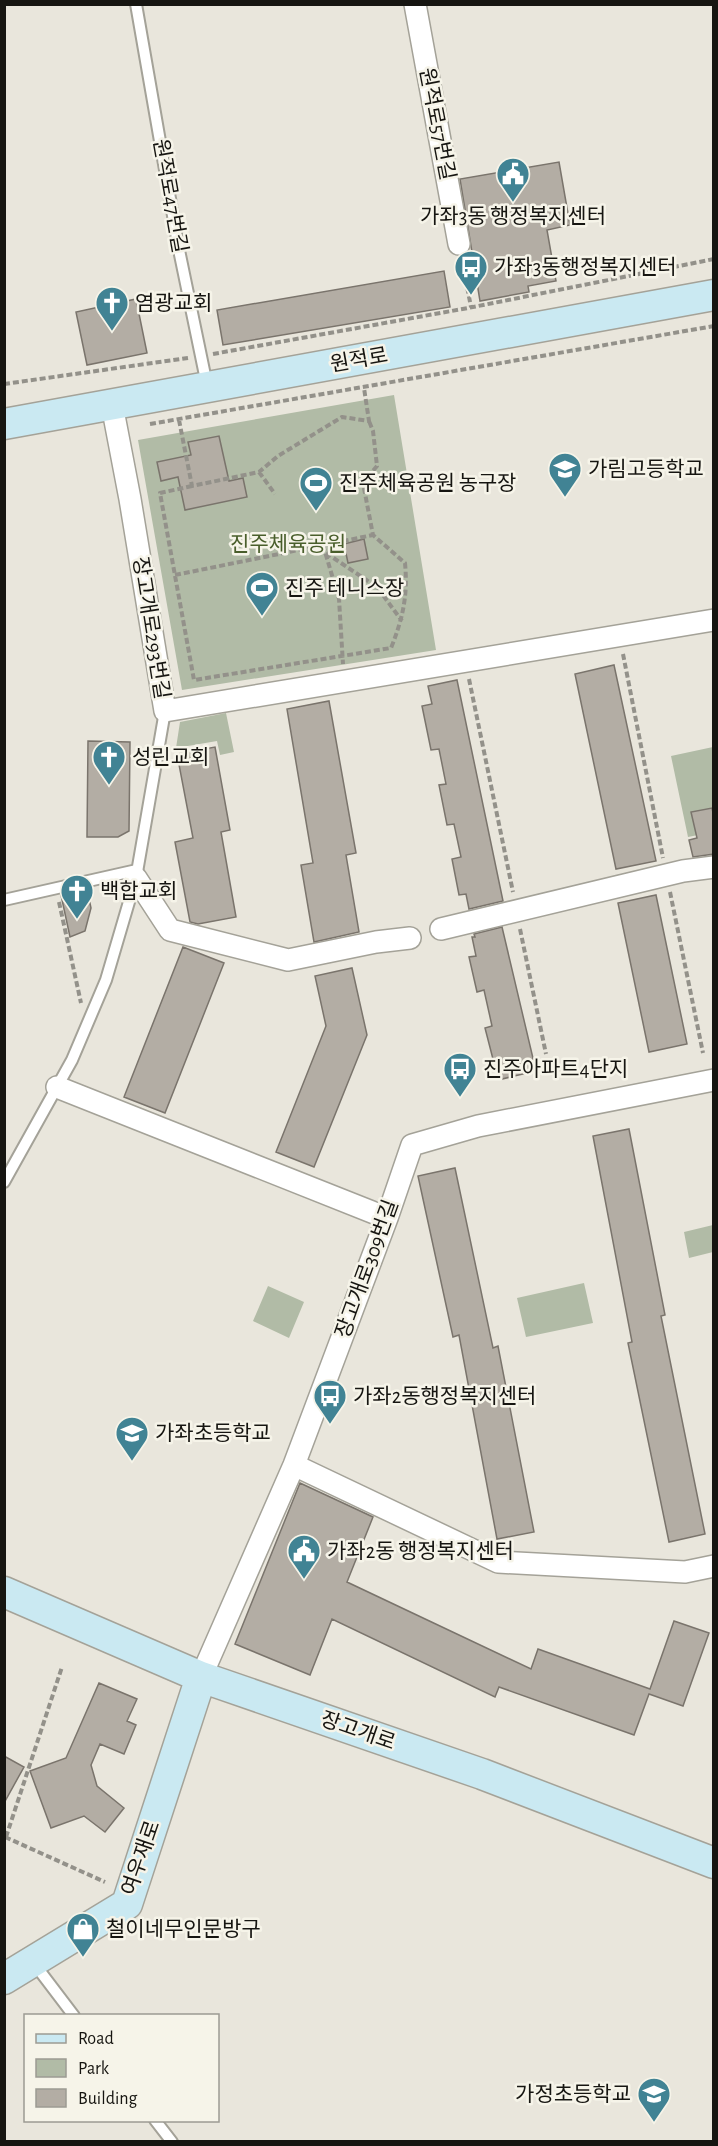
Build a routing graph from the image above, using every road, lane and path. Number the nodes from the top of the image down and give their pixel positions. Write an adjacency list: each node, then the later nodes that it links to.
1 (136, 4): 8 (lane, 원적로47번길)
2 (415, 4): 3 (street, 원적로57번길)
3 (459, 244): 6 (path)
4 (714, 259): 6 (path)
5 (714, 295): 10 (street, 원적로)
6 (471, 307): 8 (path)
7 (714, 326): 11 (path)
8 (201, 356): 9 (path); 10 (lane, 원적로47번길)
9 (4, 384)
10 (207, 388): 12 (street, 원적로)
11 (364, 388): 13 (path); 14 (path)
12 (115, 417): 13 (path); 15 (street, 원적로); 28 (street, 장고개로293번길)
13 (178, 419): 17 (path)
14 (369, 421): 16 (path); 19 (path)
15 (4, 424)
16 (259, 472): 17 (path); 18 (path)
17 (192, 486): 22 (path)
18 (275, 494)
19 (373, 535): 20 (path); 24 (path)
20 (323, 545): 21 (path); 22 (path)
21 (326, 552): 24 (path); 26 (path)
22 (175, 575): 26 (path)
23 (714, 620): 25 (street)
24 (402, 621): 26 (path)
25 (620, 635): 27 (street); 30 (path)
26 (342, 656)
27 (465, 660): 28 (street); 34 (path)
28 (165, 711): 31 (lane, 장고개로293번길)
29 (714, 867): 30 (street)
30 (675, 873): 34 (street); 39 (path)
31 (136, 874): 32 (lane); 36 (street); 37 (lane, 장고개로293번길)
32 (56, 889): 33 (lane); 37 (path)
33 (4, 900)
34 (517, 911): 35 (street); 38 (path)
35 (441, 929)
36 (410, 938)
37 (87, 1026): 41 (lane, 장고개로293번길)
38 (546, 1053)
39 (703, 1053)
40 (714, 1080): 43 (street, 장고개로309번길)
41 (57, 1087): 42 (lane, 장고개로293번길); 43 (street)
42 (4, 1182)
43 (387, 1218): 44 (street, 장고개로309번길)
44 (294, 1465): 45 (street); 48 (street, 장고개로309번길)
45 (714, 1566)
46 (4, 1592): 48 (street, 장고개로)
47 (62, 1667): 49 (path)
48 (201, 1677): 50 (street, 장고개로); 52 (street, 여우재로)
49 (5, 1837): 51 (path)
50 (714, 1863)
51 (105, 1882)
52 (32, 1962): 53 (street, 여우재로); 54 (lane)
53 (4, 1979)
54 (72, 2014)
55 (156, 2122): 56 (lane)
56 (172, 2142)

